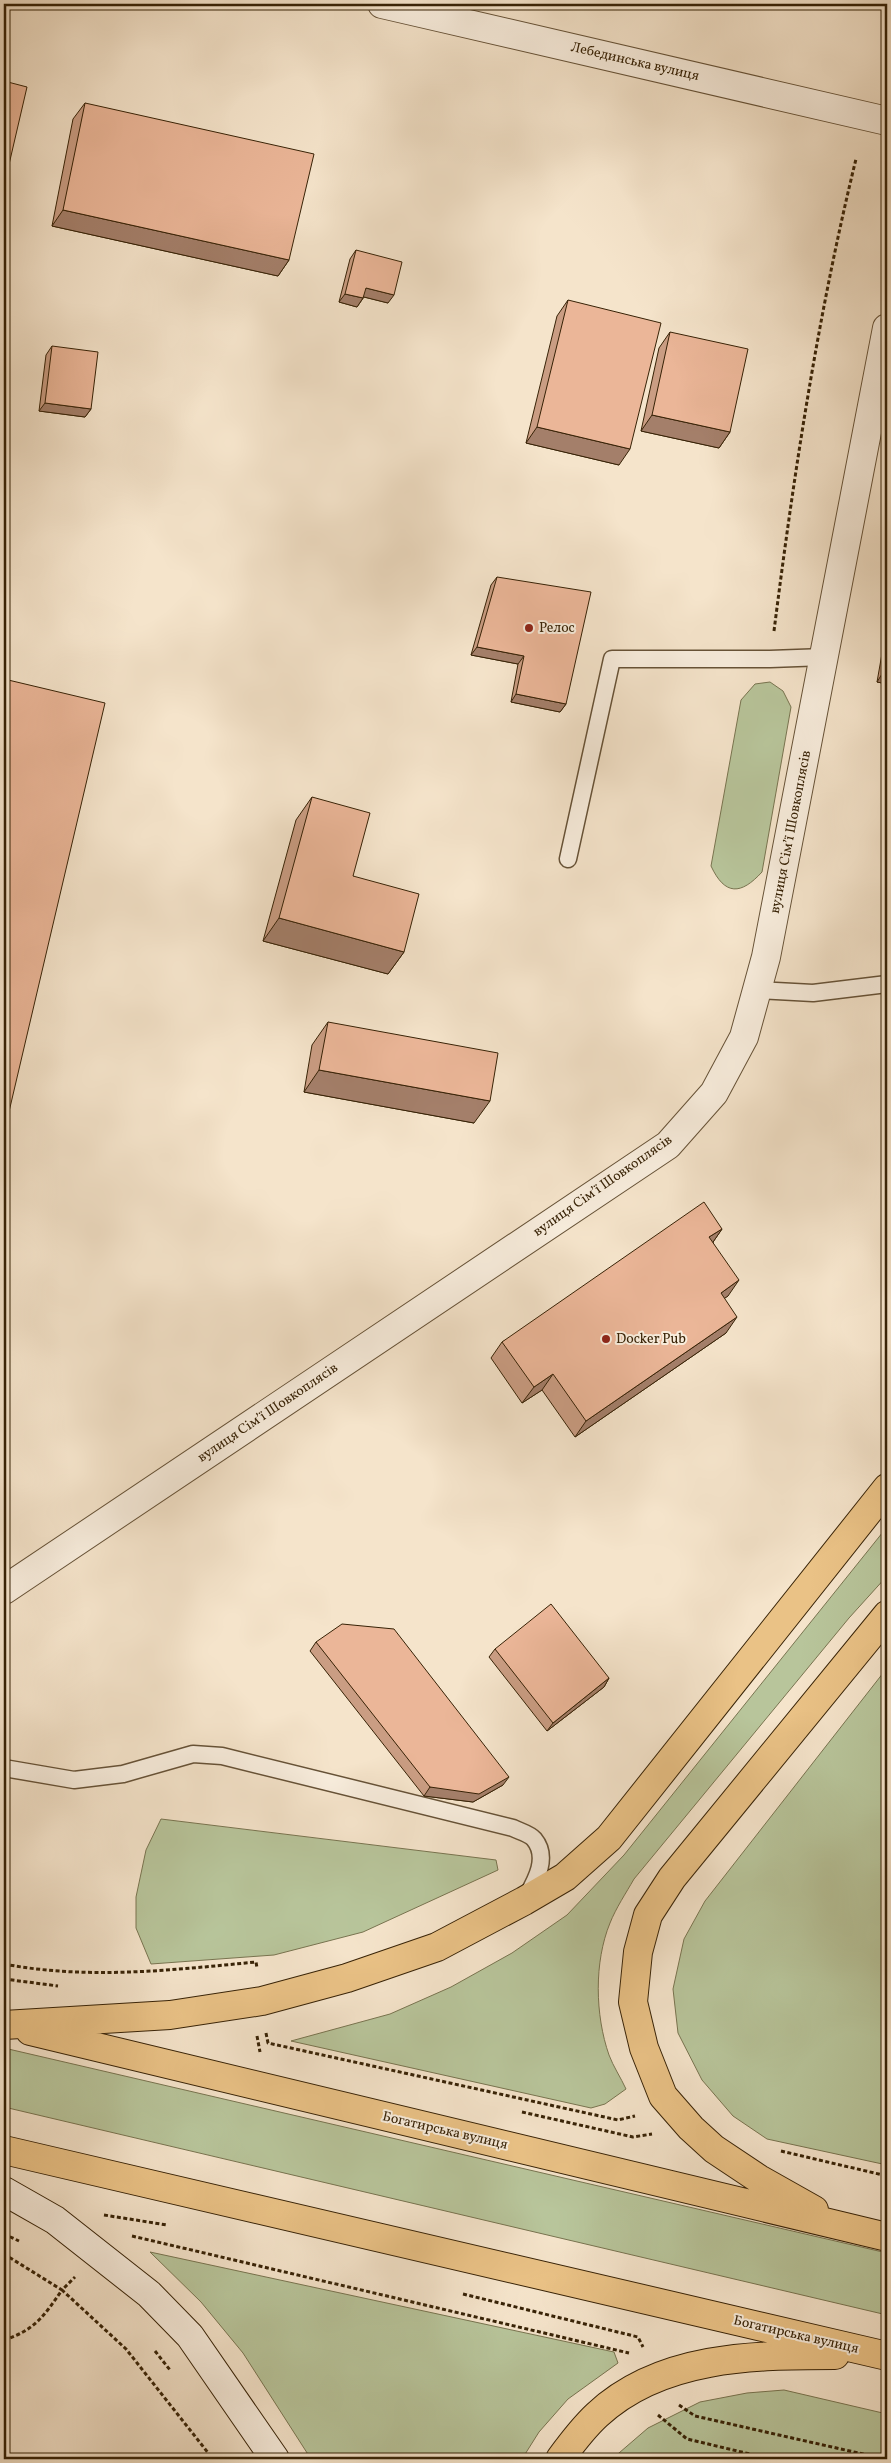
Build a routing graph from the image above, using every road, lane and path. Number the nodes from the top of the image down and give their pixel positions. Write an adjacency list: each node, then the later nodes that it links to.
1 (382, 4): 2 (street, Лебединська вулиця)
2 (887, 121)
3 (856, 159): 6 (path)
4 (887, 328): 5 (street, вулиця Сімʼї Шовкоплясів)
5 (825, 657): 6 (lane); 9 (street, вулиця Сімʼї Шовкоплясів)
6 (770, 659): 7 (lane)
7 (568, 859)
8 (887, 984): 9 (lane)
9 (759, 990): 11 (street, вулиця Сімʼї Шовкоплясів)
10 (887, 1488): 14 (main road)
11 (4, 1590)
12 (887, 1615): 19 (main road)
13 (4, 1768): 14 (lane)
14 (524, 1901): 16 (main road)
15 (4, 1964): 16 (path)
16 (257, 2001): 17 (main road); 18 (path); 19 (path)
17 (4, 2025): 26 (main road, Богатирська вулиця)
18 (269, 2055)
19 (672, 2108): 21 (main road)
20 (518, 2111): 21 (path)
21 (691, 2128): 26 (main road)
22 (775, 2149): 24 (path)
23 (4, 2150): 38 (main road, Богатирська вулиця)
24 (887, 2176)
25 (4, 2191): 31 (street)
26 (844, 2226): 29 (main road, Богатирська вулиця)
27 (177, 2227): 31 (path)
28 (4, 2234): 30 (path)
29 (887, 2237)
30 (27, 2245)
31 (90, 2246): 40 (path); 42 (street)
32 (4, 2254): 34 (path)
33 (83, 2281): 34 (path)
34 (62, 2290): 36 (path); 41 (path)
35 (461, 2294): 40 (path)
36 (4, 2340)
37 (152, 2348): 39 (path)
38 (884, 2355): 40 (main road)
39 (176, 2377)
40 (651, 2380): 43 (main road); 44 (path); 45 (path)
41 (213, 2459)
42 (275, 2459)
43 (560, 2459)
44 (771, 2459)
45 (885, 2459)

